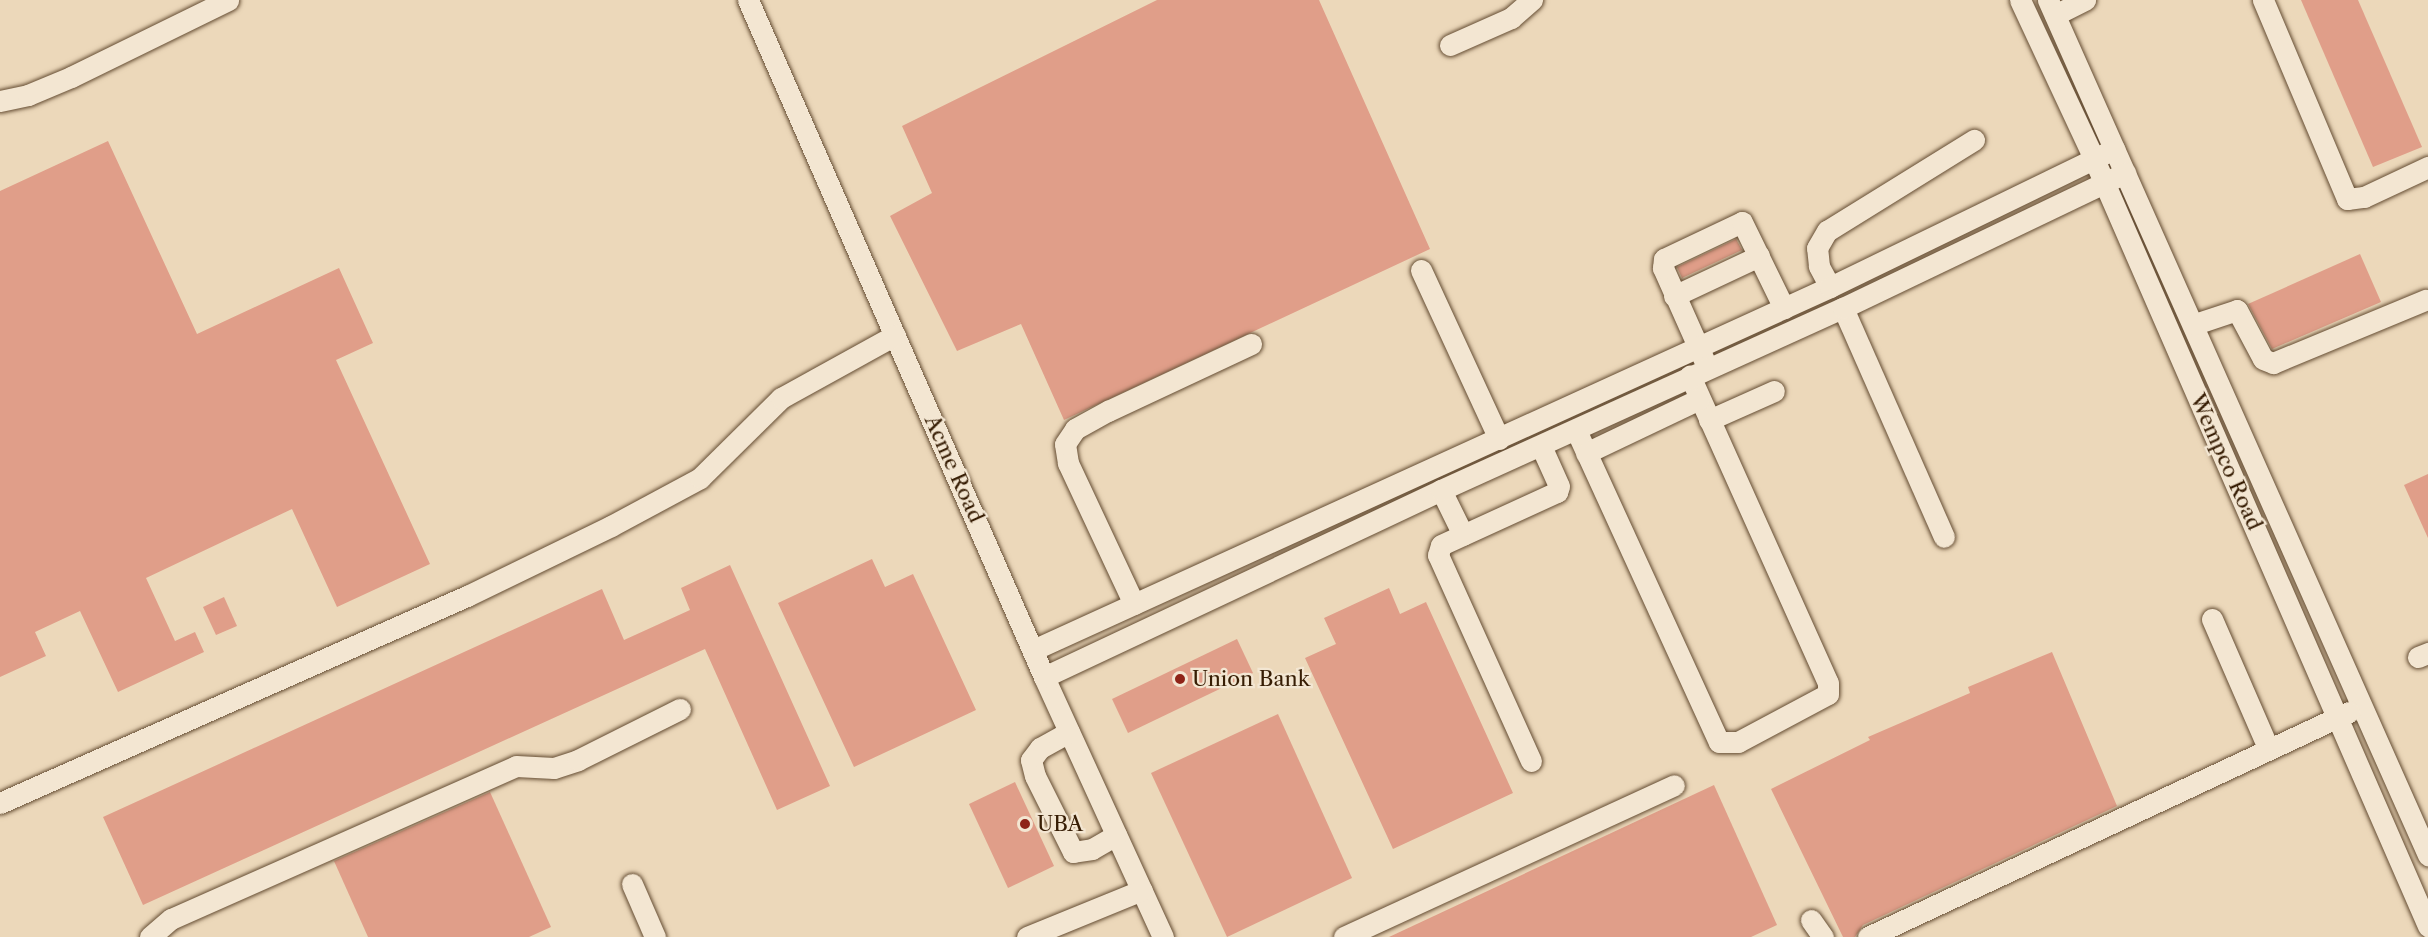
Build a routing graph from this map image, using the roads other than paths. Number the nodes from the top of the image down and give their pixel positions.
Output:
1 (228, 0) edge
2 (748, 0) edge
3 (1532, 0) edge
4 (2020, 0) edge
5 (2085, 0) edge
6 (2263, 0) edge
7 (2051, 7) edge
8 (1450, 45) dead end
9 (0, 101) edge
10 (1974, 140) dead end
11 (2114, 149) junction
12 (2094, 159) junction
13 (2428, 167) edge
14 (2125, 173) junction
15 (2104, 183) junction
16 (1759, 256) junction
17 (1421, 270) dead end
18 (1830, 287) junction
19 (1674, 296) junction
20 (2425, 300) dead end
21 (1784, 308) junction
22 (1843, 308) junction
23 (2195, 324) junction
24 (896, 335) junction
25 (1251, 344) dead end
26 (1698, 348) junction
27 (1699, 372) junction
28 (1774, 391) dead end
29 (1700, 399) junction
30 (1708, 420) junction
31 (1576, 430) junction
32 (1499, 439) junction
33 (1541, 446) junction
34 (1587, 453) junction
35 (1441, 490) junction
36 (1463, 535) junction
37 (1944, 537) dead end
38 (1248, 552) junction
39 (1260, 575) junction
40 (1134, 604) junction
41 (2212, 619) dead end
42 (1033, 651) junction
43 (1044, 677) junction
44 (2360, 707) junction
45 (680, 709) dead end
46 (2337, 717) junction
47 (1069, 732) junction
48 (2268, 748) junction
49 (1531, 761) dead end
50 (1674, 785) dead end
51 (0, 803) edge
52 (1116, 835) junction
53 (2428, 855) edge
54 (632, 884) dead end
55 (1142, 890) junction
56 (2428, 926) edge
57 (150, 937) edge
58 (656, 937) edge
59 (1027, 937) edge
60 (1163, 937) edge
61 (1344, 937) edge
62 (1868, 937) edge

1 - 9 street
2 - 24 street, Acme Road
3 - 8 street
4 - 12 street, Wempco Road
5 - 7 street
6 - 13 street
7 - 11 street, Wempco Road
10 - 18 street
11 - 12 street
11 - 14 street, Wempco Road
12 - 15 street, Wempco Road
12 - 18 street
14 - 15 street
14 - 23 street, Wempco Road
15 - 22 street
15 - 46 street, Wempco Road
16 - 19 street
16 - 19 street
16 - 21 street
17 - 32 street
18 - 21 street
19 - 26 street
20 - 23 street
21 - 26 street
22 - 27 street
22 - 37 street
23 - 44 street, Wempco Road
24 - 42 street, Acme Road
24 - 51 street
25 - 40 street
26 - 27 street
26 - 32 street
27 - 29 street
27 - 31 street
28 - 30 street
29 - 30 street
29 - 34 street
30 - 34 street
31 - 33 street
31 - 34 street
32 - 38 street
33 - 35 street
33 - 36 street
35 - 36 street
35 - 39 street
36 - 49 street
38 - 39 street
38 - 40 street
39 - 43 street
40 - 42 street
41 - 48 street
42 - 43 street, Acme Road
43 - 47 street, Acme Road
44 - 46 street
44 - 53 street, Wempco Road
45 - 57 street
46 - 48 street
46 - 56 street, Wempco Road
47 - 52 street, Acme Road
47 - 52 street
48 - 62 street
50 - 61 street
52 - 55 street, Acme Road
54 - 58 street
55 - 59 street
55 - 60 street, Acme Road

